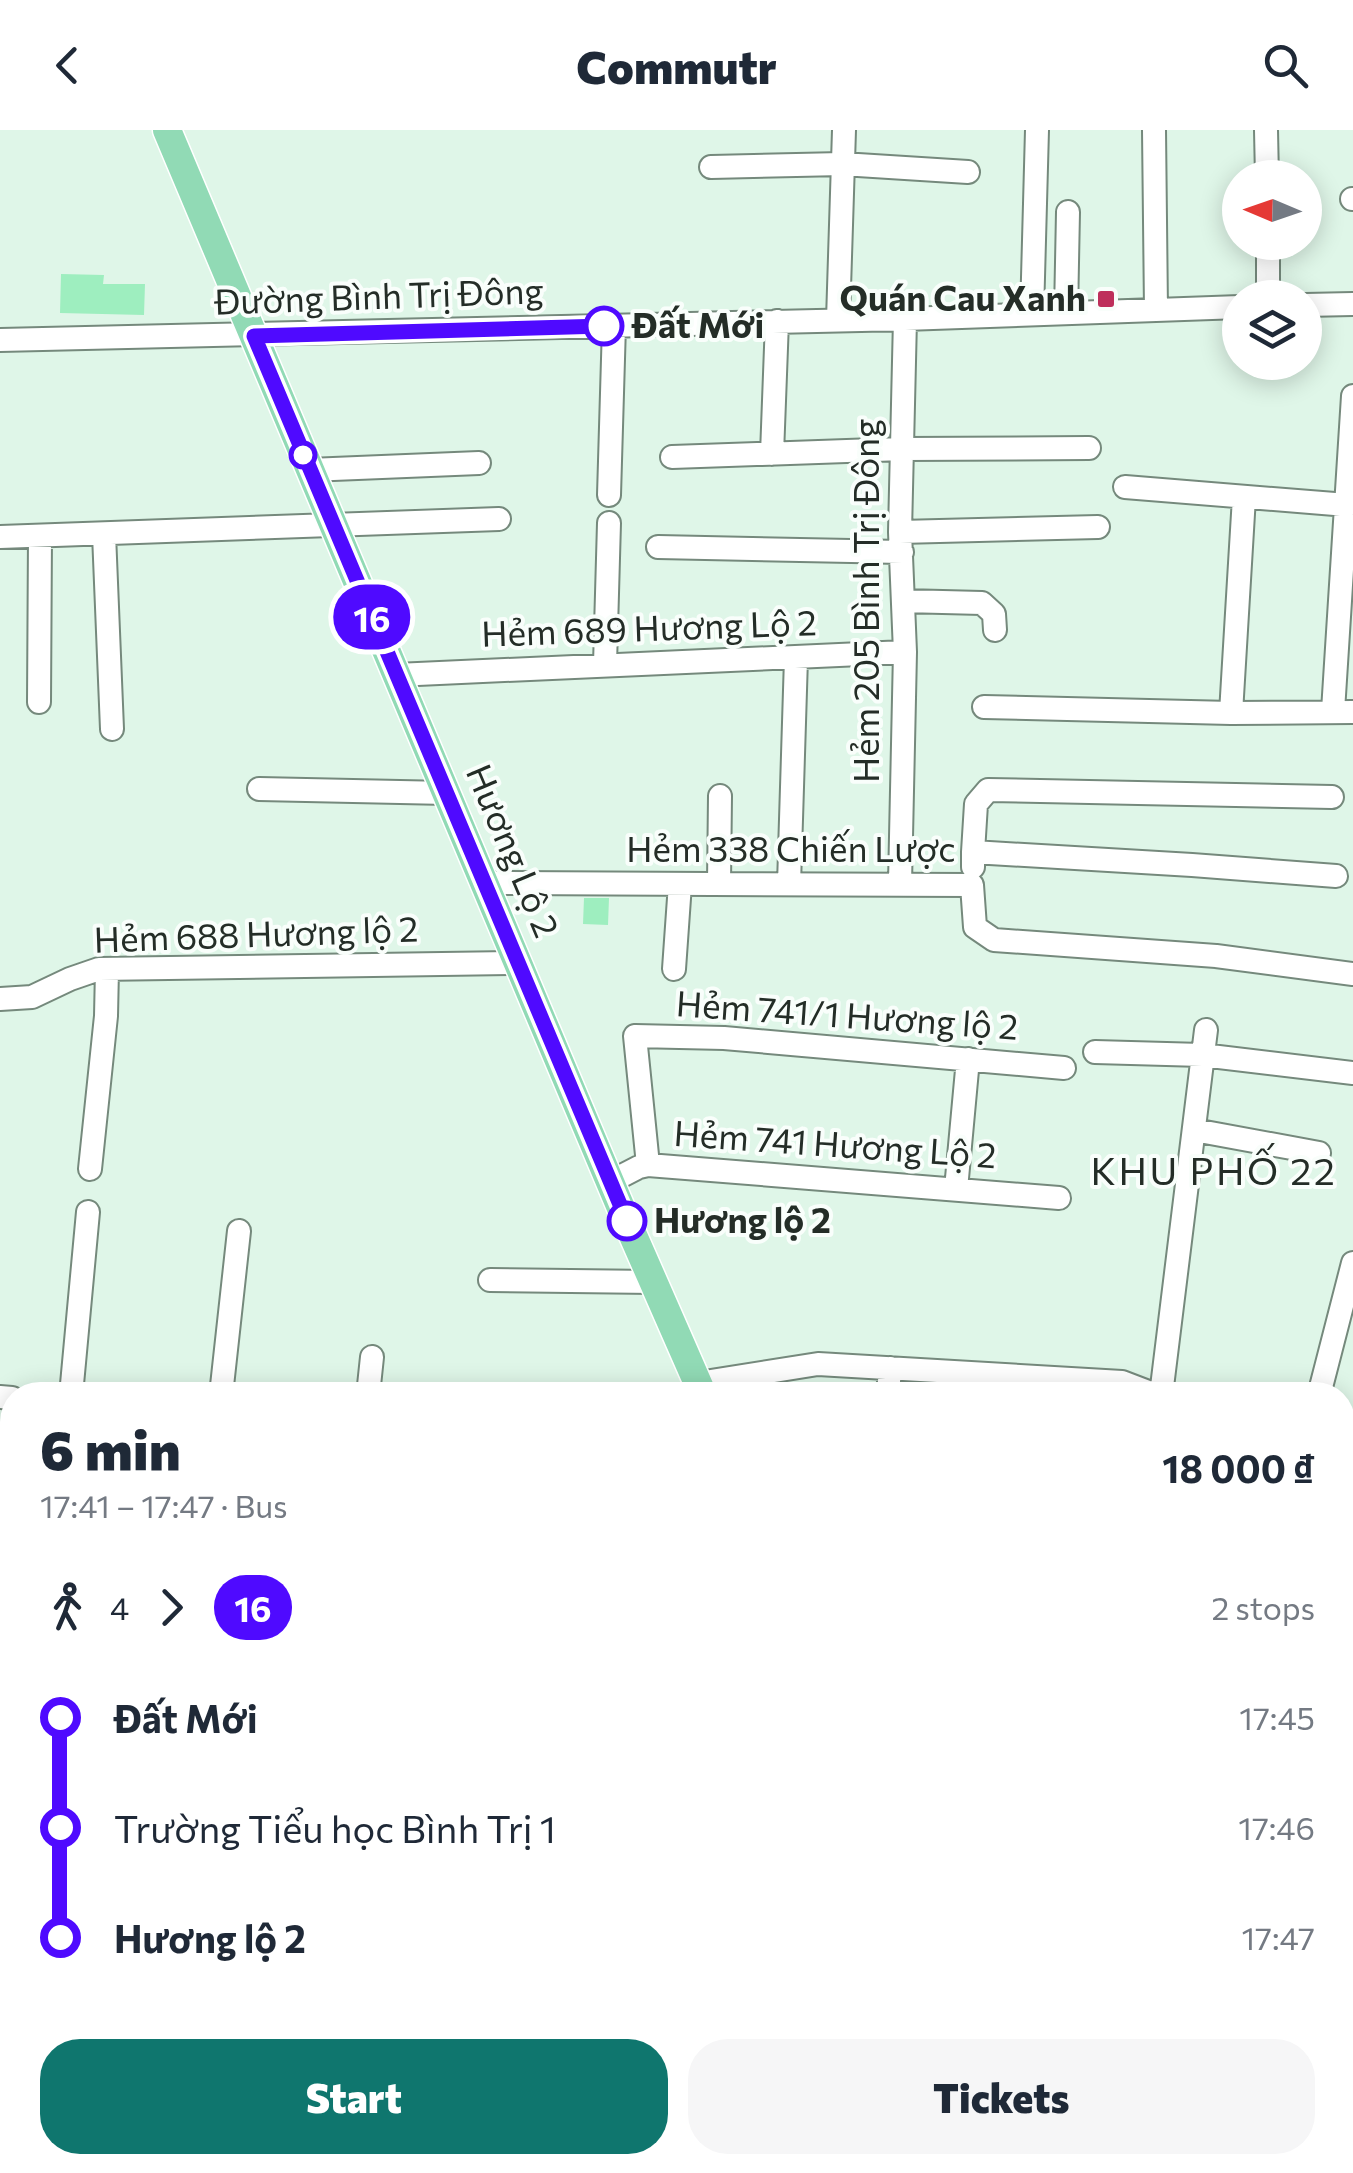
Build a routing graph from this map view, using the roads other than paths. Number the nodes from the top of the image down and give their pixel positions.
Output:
1 (167, 130) edge
2 (844, 130) edge
3 (1037, 130) edge
4 (1154, 130) edge
5 (1266, 130) edge
6 (1267, 160) edge
7 (842, 164) junction
8 (711, 167) dead end
9 (968, 172) dead end
10 (1068, 212) dead end
11 (1353, 304) edge
12 (1322, 305) edge
13 (1222, 308) edge
14 (1156, 310) junction
15 (1066, 313) junction
16 (1032, 314) junction
17 (905, 319) junction
18 (838, 320) junction
19 (777, 321) junction
20 (614, 325) junction
21 (254, 336) junction
22 (0, 340) edge
23 (1353, 396) edge
24 (1352, 440) edge
25 (1088, 448) dead end
26 (903, 449) junction
27 (772, 454) junction
28 (672, 457) dead end
29 (479, 463) dead end
30 (309, 470) junction
31 (1126, 486) dead end
32 (609, 495) dead end
33 (1244, 496) junction
34 (1347, 505) junction
35 (499, 519) dead end
36 (608, 524) dead end
37 (332, 526) junction
38 (1098, 527) dead end
39 (104, 534) junction
40 (40, 536) junction
41 (0, 537) edge
42 (901, 542) junction
43 (658, 547) dead end
44 (1348, 564) edge
45 (903, 601) junction
46 (995, 630) dead end
47 (904, 652) junction
48 (796, 658) junction
49 (605, 664) junction
50 (396, 675) junction
51 (38, 702) dead end
52 (984, 707) dead end
53 (1343, 712) edge
54 (1230, 713) junction
55 (112, 730) dead end
56 (259, 789) dead end
57 (446, 793) junction
58 (720, 796) dead end
59 (1332, 797) dead end
60 (973, 852) junction
61 (1336, 876) dead end
62 (485, 883) junction
63 (680, 884) junction
64 (719, 884) junction
65 (789, 884) junction
66 (900, 884) junction
67 (972, 885) junction
68 (518, 963) junction
69 (107, 969) junction
70 (674, 969) dead end
71 (1353, 974) edge
72 (0, 999) edge
73 (1206, 1030) dead end
74 (1094, 1052) dead end
75 (1202, 1055) junction
76 (968, 1060) junction
77 (1064, 1068) dead end
78 (1353, 1073) edge
79 (1194, 1130) junction
80 (1320, 1154) dead end
81 (648, 1165) junction
82 (90, 1169) dead end
83 (610, 1182) junction
84 (956, 1189) junction
85 (1059, 1198) dead end
86 (88, 1212) dead end
87 (239, 1231) dead end
88 (1353, 1263) edge
89 (490, 1280) dead end
90 (654, 1282) junction
91 (372, 1357) dead end
92 (890, 1368) junction
93 (72, 1382) edge
94 (223, 1382) edge
95 (369, 1382) edge
96 (697, 1382) edge
97 (733, 1382) edge
98 (889, 1382) edge
99 (974, 1382) edge
100 (1161, 1382) edge
101 (1322, 1382) edge

1 - 21 main road
2 - 7 street
3 - 16 street
4 - 14 street
5 - 6 street
7 - 8 street
7 - 9 street
7 - 18 street
10 - 15 street
11 - 12 street
13 - 14 street, Đường Bình Trị Đông
14 - 15 street, Đường Bình Trị Đông
15 - 16 street, Đường Bình Trị Đông
16 - 17 street, Đường Bình Trị Đông
17 - 18 street, Đường Bình Trị Đông
17 - 26 street, Hẻm 205 Bình Trị Đông
18 - 19 street, Đường Bình Trị Đông
19 - 20 street, Đường Bình Trị Đông
19 - 27 street
20 - 21 street, Đường Bình Trị Đông
20 - 32 street
21 - 22 street, Đường Bình Trị Đông
21 - 30 main road, Hương Lộ 2
23 - 24 street
24 - 34 street
25 - 26 street
26 - 27 street
26 - 42 street, Hẻm 205 Bình Trị Đông
27 - 28 street
29 - 30 street
30 - 37 main road, Hương Lộ 2
31 - 33 street
33 - 34 street
33 - 54 street
34 - 44 street
35 - 37 street
36 - 49 street
37 - 39 street
37 - 50 main road, Hương Lộ 2
38 - 42 street
39 - 40 street
39 - 55 street
40 - 41 street
40 - 51 street
42 - 43 street
42 - 45 street, Hẻm 205 Bình Trị Đông
44 - 53 street
45 - 46 street
45 - 47 street, Hẻm 205 Bình Trị Đông
47 - 48 street, Hẻm 689 Hương Lộ 2
47 - 66 street, Hẻm 205 Bình Trị Đông
48 - 49 street, Hẻm 689 Hương Lộ 2
48 - 65 street
49 - 50 street, Hẻm 689 Hương Lộ 2
50 - 57 main road, Hương Lộ 2
52 - 54 street
53 - 54 street
56 - 57 street
57 - 62 main road, Hương Lộ 2
58 - 64 street
59 - 60 street
60 - 61 street
60 - 67 street
62 - 63 street, Hẻm 338 Chiến Lược
62 - 68 main road, Hương Lộ 2
63 - 64 street, Hẻm 338 Chiến Lược
63 - 70 street
64 - 65 street, Hẻm 338 Chiến Lược
65 - 66 street, Hẻm 338 Chiến Lược
66 - 67 street, Hẻm 338 Chiến Lược
67 - 71 street, Hẻm 338 Chiến Lược
68 - 69 street, Hẻm 688 Hương lộ 2
68 - 83 main road, Hương Lộ 2
69 - 72 street, Hẻm 688 Hương lộ 2
69 - 82 street
73 - 75 street
74 - 75 street
75 - 78 street
75 - 79 street
76 - 77 street, Hẻm 741/1 Hương lộ 2
76 - 81 street, Hẻm 741/1 Hương lộ 2
76 - 84 street
79 - 80 street
79 - 100 street
81 - 83 street, Hẻm 741 Hương Lộ 2
81 - 84 street, Hẻm 741 Hương Lộ 2
83 - 90 main road, Hương Lộ 2
84 - 85 street, Hẻm 741 Hương Lộ 2
86 - 93 street
87 - 94 street
88 - 101 street
89 - 90 street
90 - 96 main road, Hương Lộ 2
91 - 95 street
92 - 97 street
92 - 98 street
92 - 99 street

